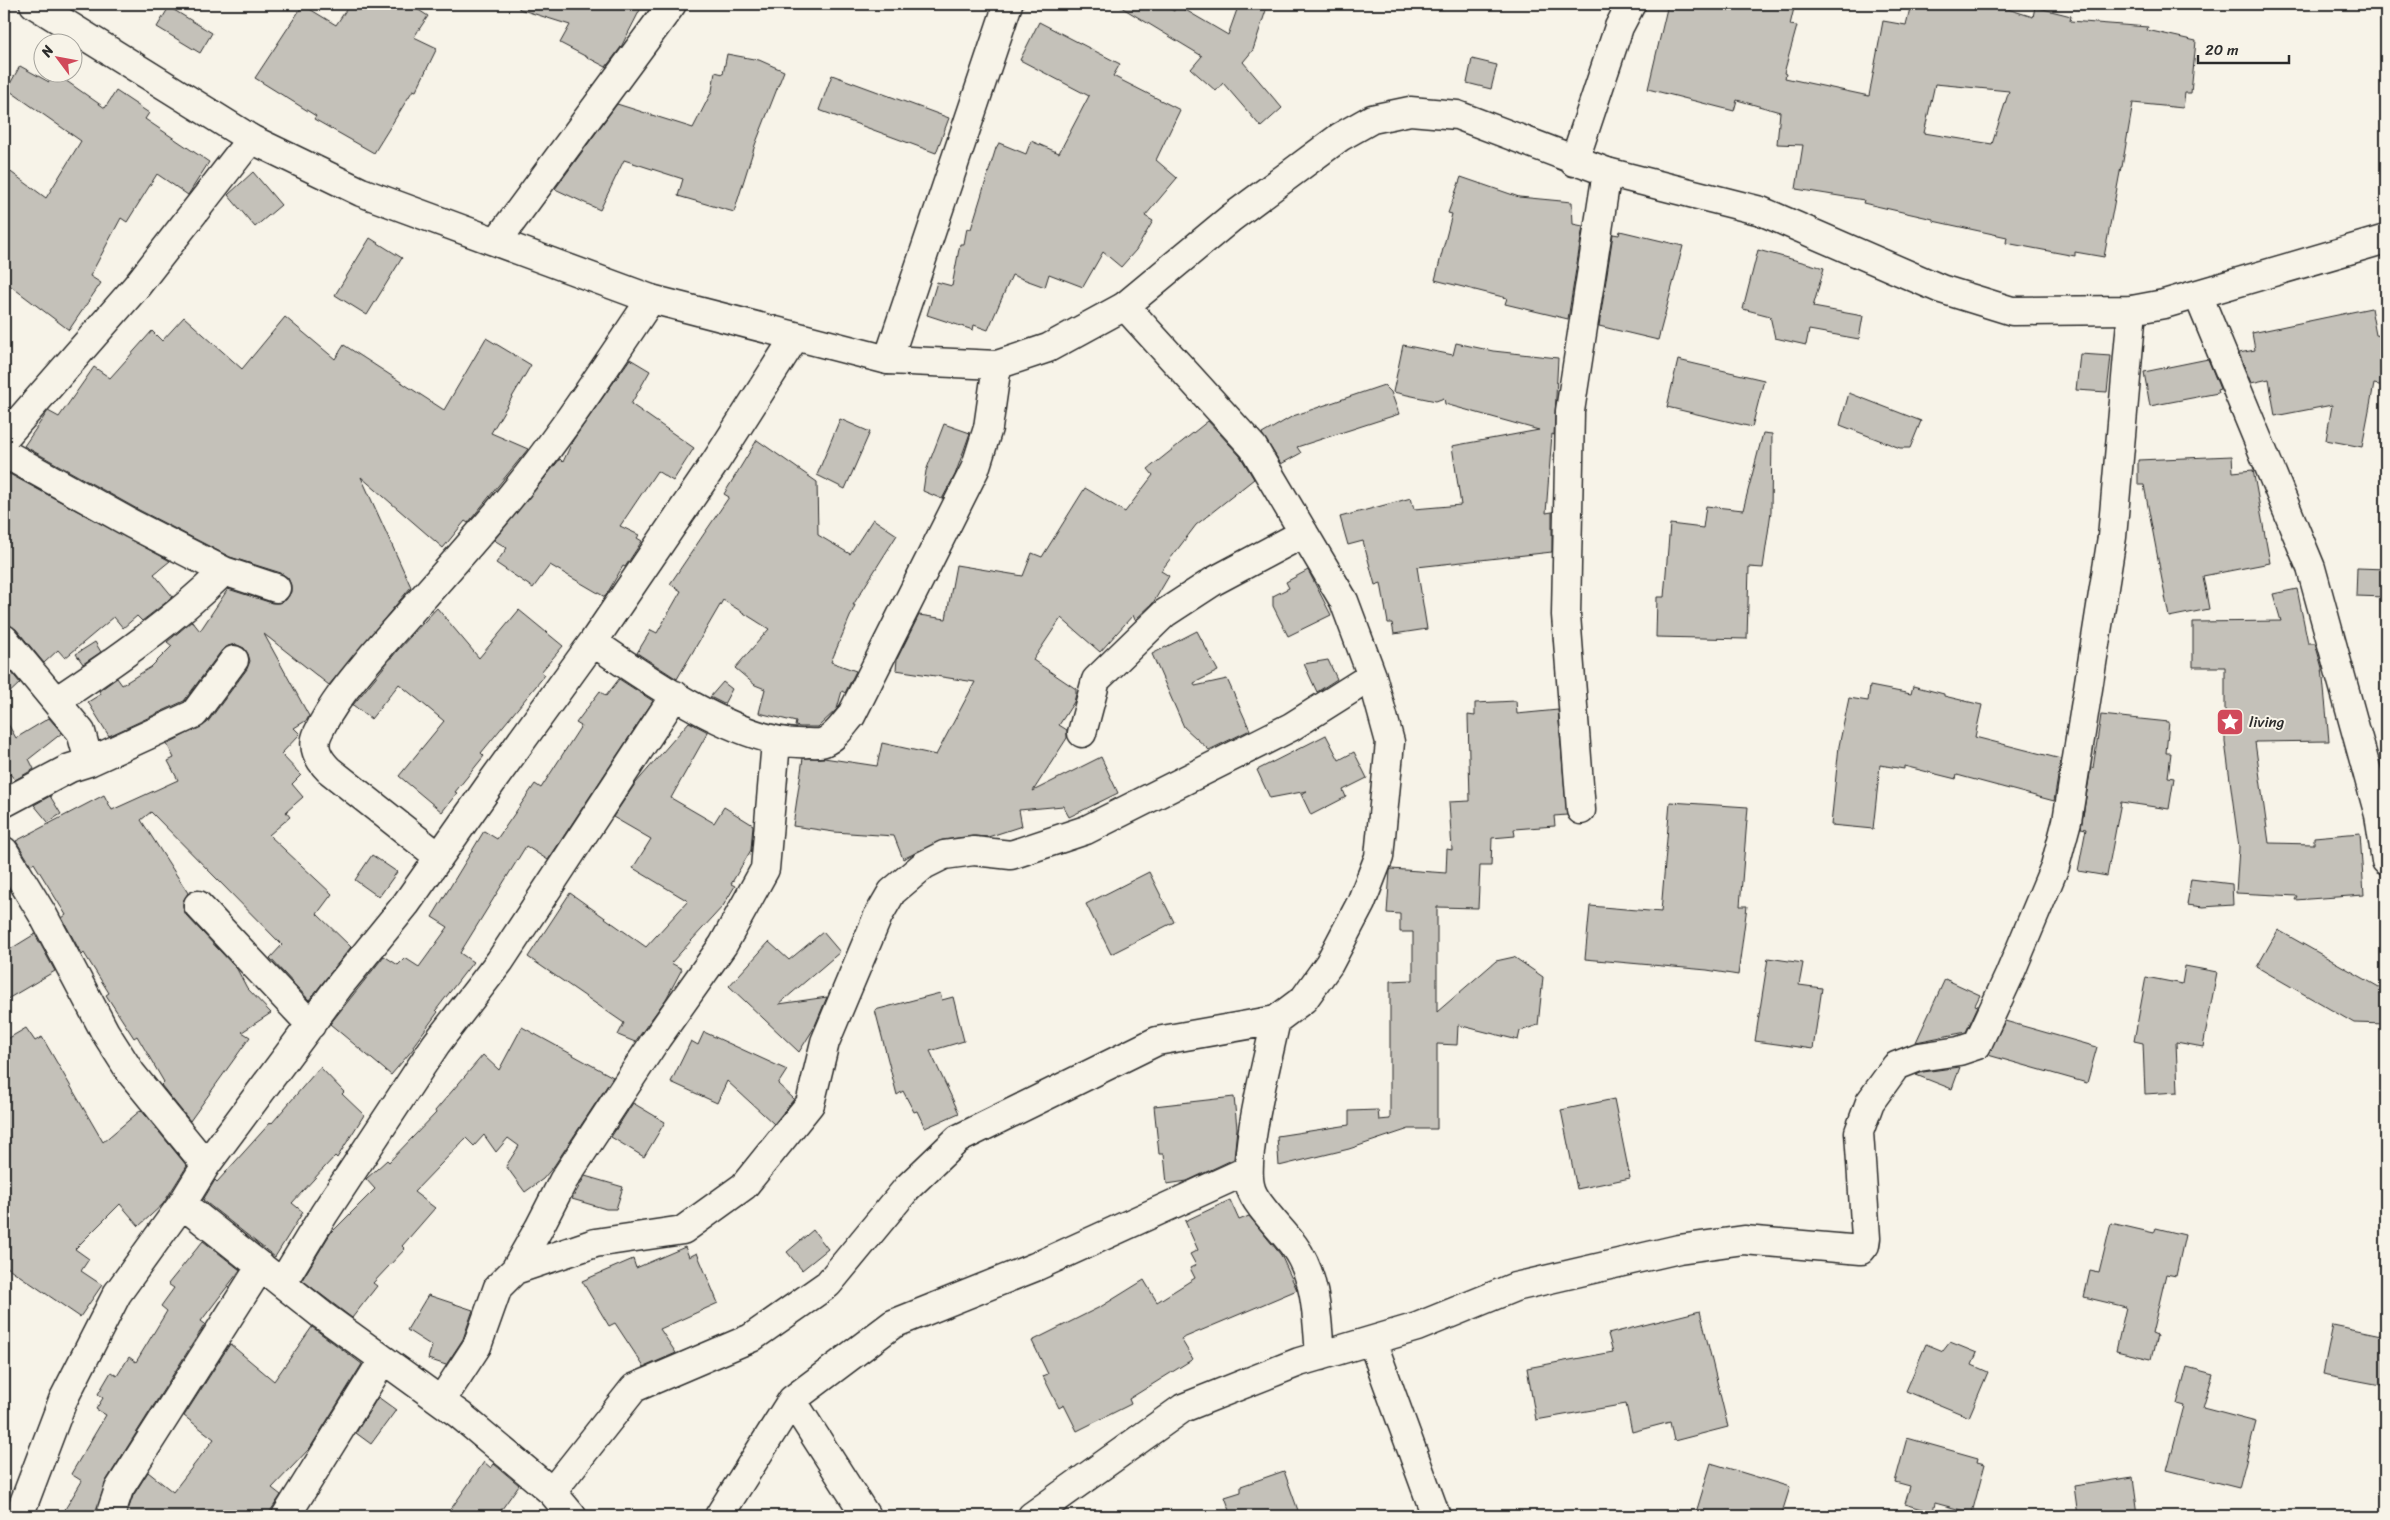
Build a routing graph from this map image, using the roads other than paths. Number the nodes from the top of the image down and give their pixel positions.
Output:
1 (34, 4) edge
2 (672, 4) edge
3 (1008, 4) edge
4 (1631, 4) edge
5 (251, 139) junction
6 (1574, 162) junction
7 (1607, 172) junction
8 (2386, 239) edge
9 (497, 241) junction
10 (2198, 295) junction
11 (651, 299) junction
12 (1125, 306) junction
13 (2132, 310) junction
14 (795, 336) junction
15 (888, 360) junction
16 (997, 365) junction
17 (4, 438) edge
18 (4, 453) edge
19 (1304, 533) junction
20 (224, 570) junction
21 (276, 588) dead end
22 (4, 639) edge
23 (593, 642) junction
24 (234, 660) dead end
25 (1372, 676) junction
26 (675, 695) junction
27 (56, 701) junction
28 (1082, 734) dead end
29 (776, 742) junction
30 (90, 762) junction
31 (4, 803) edge
32 (1581, 810) dead end
33 (4, 851) edge
34 (439, 857) junction
35 (2386, 861) edge
36 (198, 905) dead end
37 (1276, 1020) junction
38 (311, 1025) junction
39 (206, 1164) junction
40 (1248, 1170) junction
41 (182, 1204) junction
42 (261, 1266) junction
43 (515, 1270) junction
44 (282, 1283) junction
45 (1372, 1341) junction
46 (1320, 1356) junction
47 (383, 1360) junction
48 (792, 1400) junction
49 (441, 1401) junction
50 (552, 1492) junction
51 (19, 1516) edge
52 (110, 1516) edge
53 (286, 1516) edge
54 (572, 1516) edge
55 (719, 1516) edge
56 (866, 1516) edge
57 (1032, 1516) edge
58 (1436, 1516) edge

1 - 5 street
2 - 9 street
3 - 15 street
4 - 6 street
5 - 9 street
5 - 17 street
6 - 7 street
6 - 12 street
7 - 13 street
7 - 32 street
8 - 10 street
9 - 11 street
10 - 13 street
10 - 35 street
11 - 14 street
11 - 34 street
12 - 16 street
12 - 19 street
13 - 45 street
14 - 15 street
14 - 23 street
15 - 16 street
16 - 29 street
18 - 20 street
19 - 25 street
19 - 28 street
20 - 21 street
20 - 27 street
22 - 27 street
23 - 26 street
23 - 34 street
24 - 30 street
25 - 37 street
25 - 43 street
26 - 29 street
26 - 44 street
27 - 30 street
29 - 43 street
30 - 31 street
33 - 39 street
34 - 38 street
36 - 38 street
37 - 40 street
37 - 50 street
38 - 39 street
39 - 41 street
40 - 46 street
40 - 48 street
41 - 42 street
41 - 51 street
42 - 44 street
42 - 52 street
43 - 49 street
44 - 47 street
45 - 46 street
45 - 58 street
46 - 57 street
47 - 49 street
47 - 53 street
48 - 55 street
48 - 56 street
49 - 50 street
50 - 54 street

